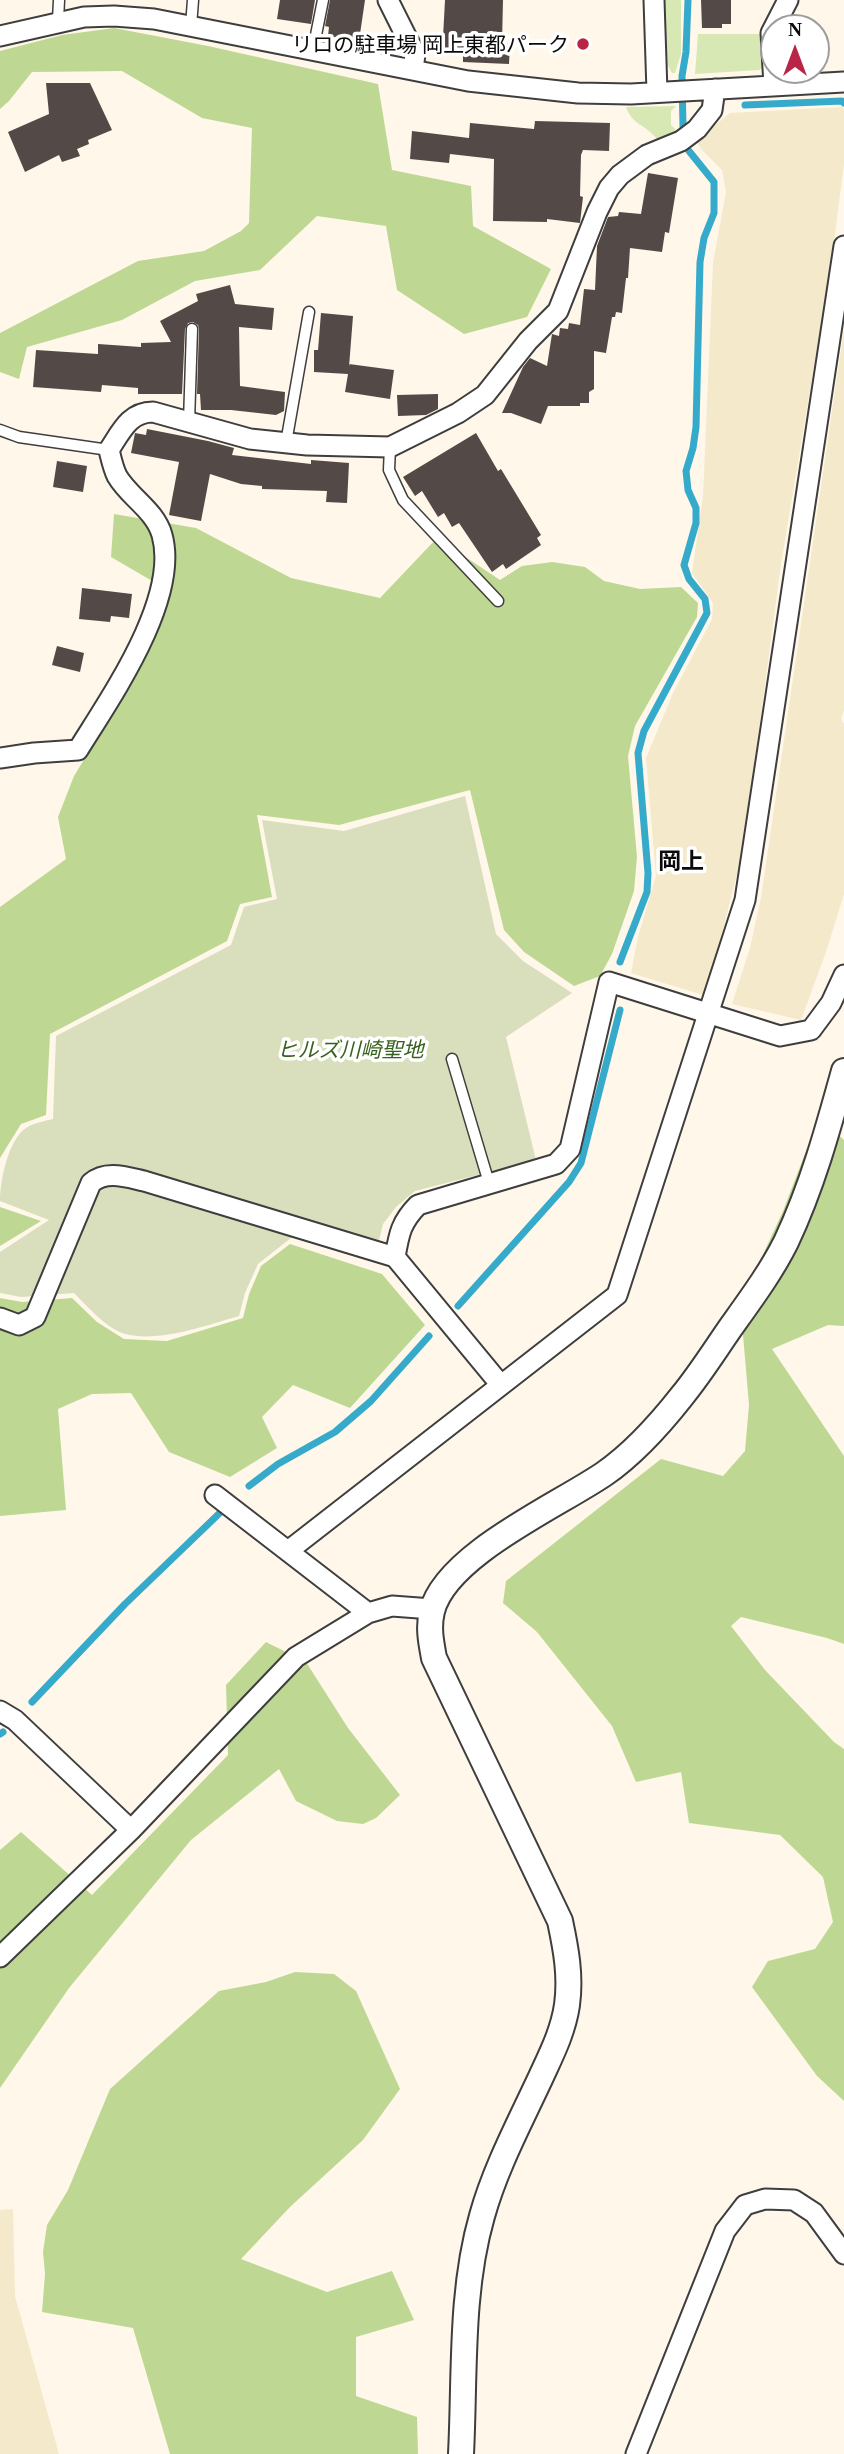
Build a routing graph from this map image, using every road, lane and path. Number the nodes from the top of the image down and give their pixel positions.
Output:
1 (59, 0) edge
2 (193, 0) edge
3 (323, 0) edge
4 (388, 0) edge
5 (654, 0) edge
6 (788, 0) edge
7 (58, 21) junction
8 (191, 26) junction
9 (0, 36) edge
10 (313, 50) junction
11 (413, 70) junction
12 (844, 82) edge
13 (774, 86) junction
14 (715, 89) junction
15 (665, 92) junction
16 (844, 246) edge
17 (309, 312) dead end
18 (192, 329) dead end
19 (189, 422) junction
20 (0, 430) edge
21 (286, 443) junction
22 (390, 447) junction
23 (109, 450) junction
24 (498, 601) dead end
25 (0, 758) edge
26 (844, 975) edge
27 (709, 1012) junction
28 (452, 1059) dead end
29 (844, 1071) edge
30 (489, 1183) junction
31 (395, 1257) junction
32 (0, 1318) edge
33 (500, 1384) junction
34 (215, 1495) dead end
35 (288, 1551) junction
36 (432, 1609) junction
37 (368, 1613) junction
38 (0, 1711) edge
39 (131, 1830) junction
40 (0, 1957) edge
41 (844, 2254) edge
42 (461, 2454) edge
43 (636, 2454) edge

1 - 7 lane
2 - 8 lane
3 - 10 lane
4 - 11 street
5 - 15 street
6 - 13 street
7 - 8 street
7 - 9 street
8 - 10 street
10 - 11 street
11 - 15 street
12 - 13 street
13 - 14 street
14 - 15 street
14 - 22 street
16 - 27 street
17 - 21 lane
18 - 19 lane
19 - 21 street
19 - 23 street
20 - 23 lane
21 - 22 street
22 - 24 lane
23 - 25 street
26 - 27 street
27 - 30 street
27 - 33 street
28 - 30 lane
29 - 36 street
30 - 31 street
31 - 32 street
31 - 33 street
33 - 35 street
34 - 35 street
35 - 37 street
36 - 37 street
36 - 42 street
37 - 39 street
38 - 39 street
39 - 40 street
41 - 43 street

